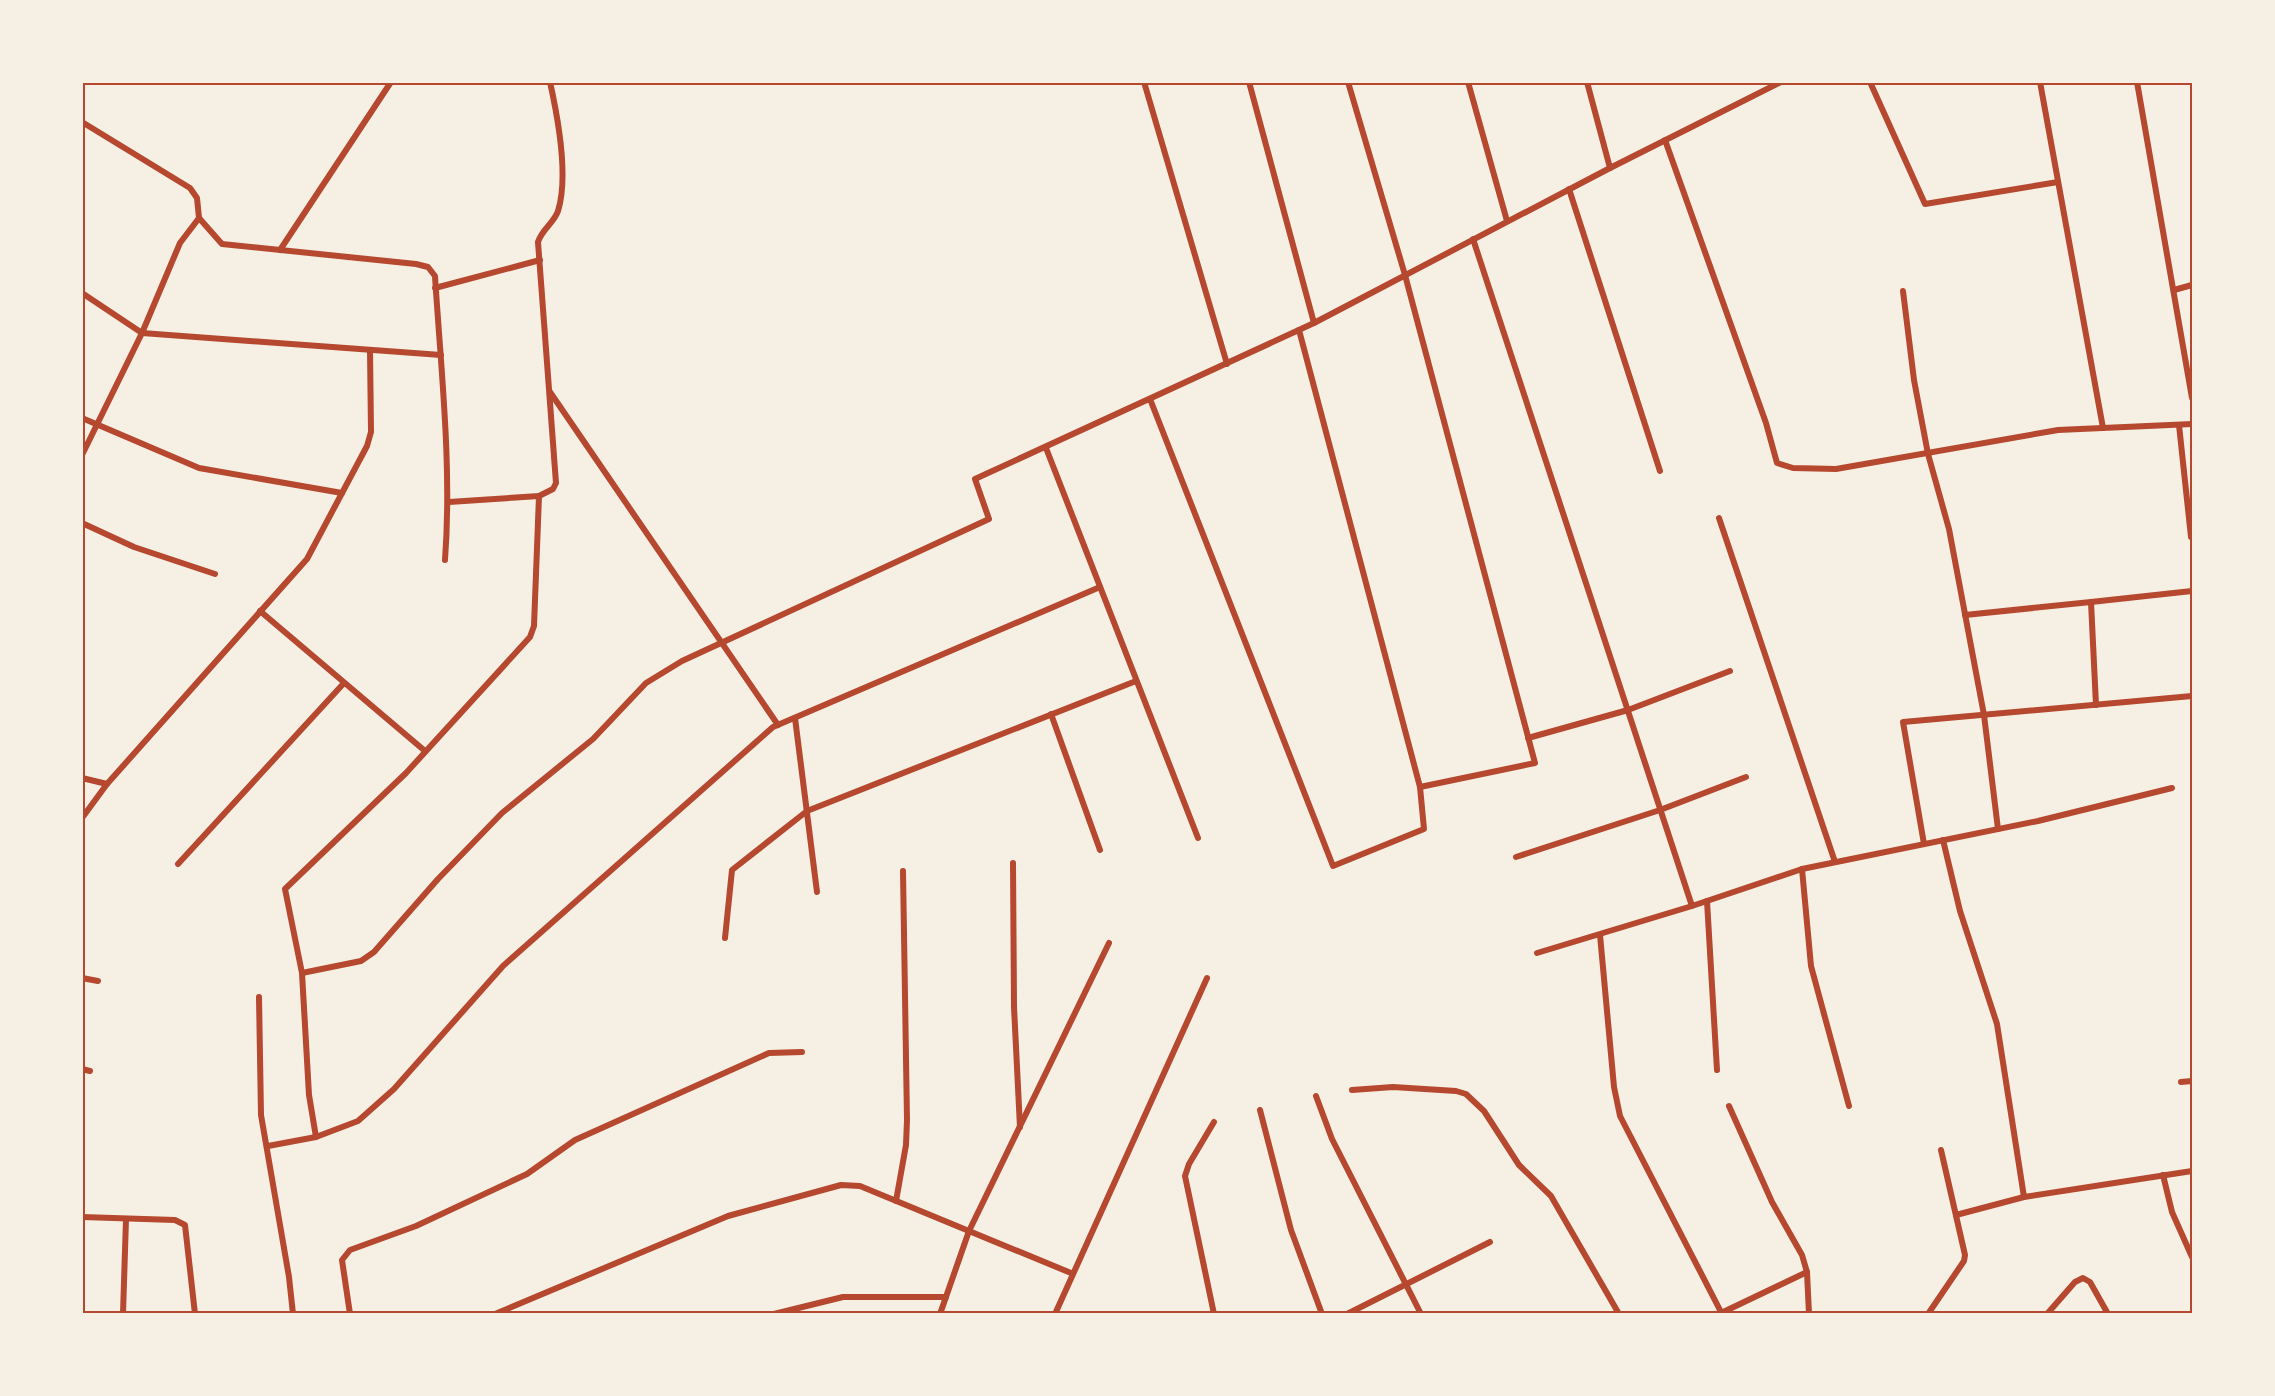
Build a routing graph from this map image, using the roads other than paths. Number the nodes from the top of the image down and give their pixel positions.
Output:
1 (391, 82) edge
2 (550, 82) edge
3 (1144, 82) edge
4 (1249, 82) edge
5 (1348, 82) edge
6 (1468, 82) edge
7 (1587, 82) edge
8 (1781, 82) edge
9 (1870, 82) edge
10 (2040, 82) edge
11 (2136, 82) edge
12 (82, 122) edge
13 (1665, 140) junction
14 (1610, 168) junction
15 (2058, 182) junction
16 (1569, 189) junction
17 (199, 218) junction
18 (1507, 221) junction
19 (1473, 239) junction
20 (280, 250) junction
21 (540, 260) junction
22 (1405, 275) junction
23 (2193, 285) edge
24 (435, 288) junction
25 (2174, 290) junction
26 (1903, 291) dead end
27 (82, 293) edge
28 (1314, 323) junction
29 (1299, 330) junction
30 (142, 333) junction
31 (370, 350) junction
32 (441, 355) junction
33 (1227, 364) junction
34 (550, 392) junction
35 (2193, 398) edge
36 (1150, 399) junction
37 (82, 418) edge
38 (96, 424) junction
39 (2193, 424) edge
40 (2179, 425) junction
41 (2103, 428) junction
42 (1046, 448) junction
43 (1928, 454) junction
44 (82, 455) edge
45 (1660, 471) dead end
46 (342, 494) junction
47 (539, 496) junction
48 (449, 502) junction
49 (1719, 518) dead end
50 (82, 523) edge
51 (2191, 537) dead end
52 (445, 560) dead end
53 (215, 574) dead end
54 (1100, 587) junction
55 (2193, 591) edge
56 (2091, 602) junction
57 (260, 611) junction
58 (1965, 615) junction
59 (724, 644) junction
60 (1730, 671) dead end
61 (1136, 681) junction
62 (345, 683) junction
63 (2193, 696) edge
64 (2096, 705) junction
65 (1628, 710) junction
66 (1051, 714) junction
67 (1983, 715) junction
68 (795, 718) junction
69 (778, 725) junction
70 (1528, 738) junction
71 (425, 751) junction
72 (1746, 777) dead end
73 (82, 778) edge
74 (107, 784) junction
75 (1420, 787) junction
76 (2172, 788) dead end
77 (1660, 810) junction
78 (807, 811) junction
79 (82, 818) edge
80 (1998, 829) junction
81 (1198, 838) dead end
82 (1943, 840) junction
83 (1924, 844) junction
84 (1100, 850) dead end
85 (1516, 857) dead end
86 (1835, 862) junction
87 (1013, 863) dead end
88 (178, 864) dead end
89 (1802, 869) junction
90 (903, 871) dead end
91 (817, 891) dead end
92 (1707, 901) junction
93 (1692, 906) junction
94 (1600, 935) junction
95 (725, 938) dead end
96 (1109, 943) dead end
97 (1537, 953) dead end
98 (302, 973) junction
99 (82, 978) edge
100 (1207, 978) dead end
101 (98, 981) dead end
102 (259, 998) dead end
103 (802, 1052) dead end
104 (82, 1069) edge
105 (1717, 1070) dead end
106 (90, 1071) dead end
107 (2181, 1082) dead end
108 (2193, 1082) edge
109 (1352, 1090) dead end
110 (1316, 1096) dead end
111 (1729, 1106) dead end
112 (1849, 1106) dead end
113 (1260, 1110) dead end
114 (1214, 1122) dead end
115 (1020, 1128) junction
116 (316, 1137) junction
117 (268, 1146) junction
118 (1941, 1150) dead end
119 (2193, 1172) edge
120 (2163, 1175) junction
121 (2024, 1197) junction
122 (896, 1201) junction
123 (1956, 1215) junction
124 (82, 1217) edge
125 (126, 1219) junction
126 (969, 1231) junction
127 (1490, 1242) dead end
128 (2193, 1257) edge
129 (1808, 1272) junction
130 (1071, 1273) junction
131 (1407, 1283) junction
132 (946, 1297) junction
133 (1720, 1313) edge
134 (123, 1314) edge
135 (195, 1314) edge
136 (293, 1314) edge
137 (350, 1314) edge
138 (495, 1314) edge
139 (774, 1314) edge
140 (940, 1314) edge
141 (1055, 1314) edge
142 (1214, 1314) edge
143 (1322, 1314) edge
144 (1347, 1314) edge
145 (1421, 1314) edge
146 (1619, 1314) edge
147 (1809, 1314) edge
148 (1928, 1314) edge
149 (2047, 1314) edge
150 (2108, 1314) edge

1 - 20 street
2 - 21 street
3 - 33 street
4 - 28 street
5 - 22 street
6 - 18 street
7 - 14 street
8 - 13 street
9 - 15 street
10 - 15 street
11 - 25 street
12 - 17 street
13 - 14 street
13 - 43 street
14 - 16 street
15 - 41 street
16 - 18 street
16 - 45 street
17 - 20 street
17 - 30 street
18 - 19 street
19 - 22 street
19 - 65 street
20 - 24 street
21 - 24 street
21 - 34 street
22 - 28 street
22 - 70 street
23 - 25 street
24 - 32 street
25 - 35 street
26 - 43 street
27 - 30 street
28 - 29 street
29 - 33 street
29 - 75 street
30 - 31 street
30 - 38 street
31 - 32 street
31 - 46 street
32 - 48 street
33 - 36 street
34 - 47 street
34 - 59 street
36 - 42 street
36 - 75 street
37 - 38 street
38 - 44 street
38 - 46 street
39 - 40 street
40 - 41 street
40 - 51 street
41 - 43 street
42 - 54 street
42 - 59 street
43 - 58 street
46 - 57 street
47 - 48 street
47 - 71 street
48 - 52 street
49 - 86 street
50 - 53 street
54 - 61 street
54 - 68 street
55 - 56 street
56 - 58 street
56 - 64 street
57 - 62 street
57 - 74 street
58 - 67 street
59 - 69 street
59 - 98 street
60 - 65 street
61 - 66 street
61 - 81 street
62 - 71 street
62 - 88 street
63 - 64 street
64 - 67 street
65 - 70 street
65 - 77 street
66 - 78 street
66 - 84 street
67 - 80 street
67 - 83 street
68 - 69 street
68 - 78 street
69 - 116 street
70 - 75 street
71 - 98 street
72 - 77 street
73 - 74 street
74 - 79 street
76 - 80 street
77 - 85 street
77 - 93 street
78 - 91 street
78 - 95 street
80 - 82 street
82 - 83 street
82 - 121 street
83 - 86 street
86 - 89 street
87 - 115 street
89 - 92 street
89 - 112 street
90 - 122 street
92 - 93 street
92 - 105 street
93 - 94 street
94 - 97 street
94 - 133 street
96 - 115 street
98 - 116 street
99 - 101 street
100 - 130 street
102 - 117 street
103 - 137 street
104 - 106 street
107 - 108 street
109 - 146 street
110 - 131 street
111 - 129 street
113 - 143 street
114 - 142 street
115 - 126 street
116 - 117 street
117 - 136 street
118 - 123 street
119 - 120 street
120 - 121 street
120 - 128 street
121 - 123 street
122 - 126 street
122 - 138 street
123 - 148 street
124 - 125 street
125 - 134 street
125 - 135 street
126 - 130 street
126 - 132 street
127 - 131 street
129 - 133 street
129 - 147 street
130 - 141 street
131 - 144 street
131 - 145 street
132 - 139 street
132 - 140 street
149 - 150 street

